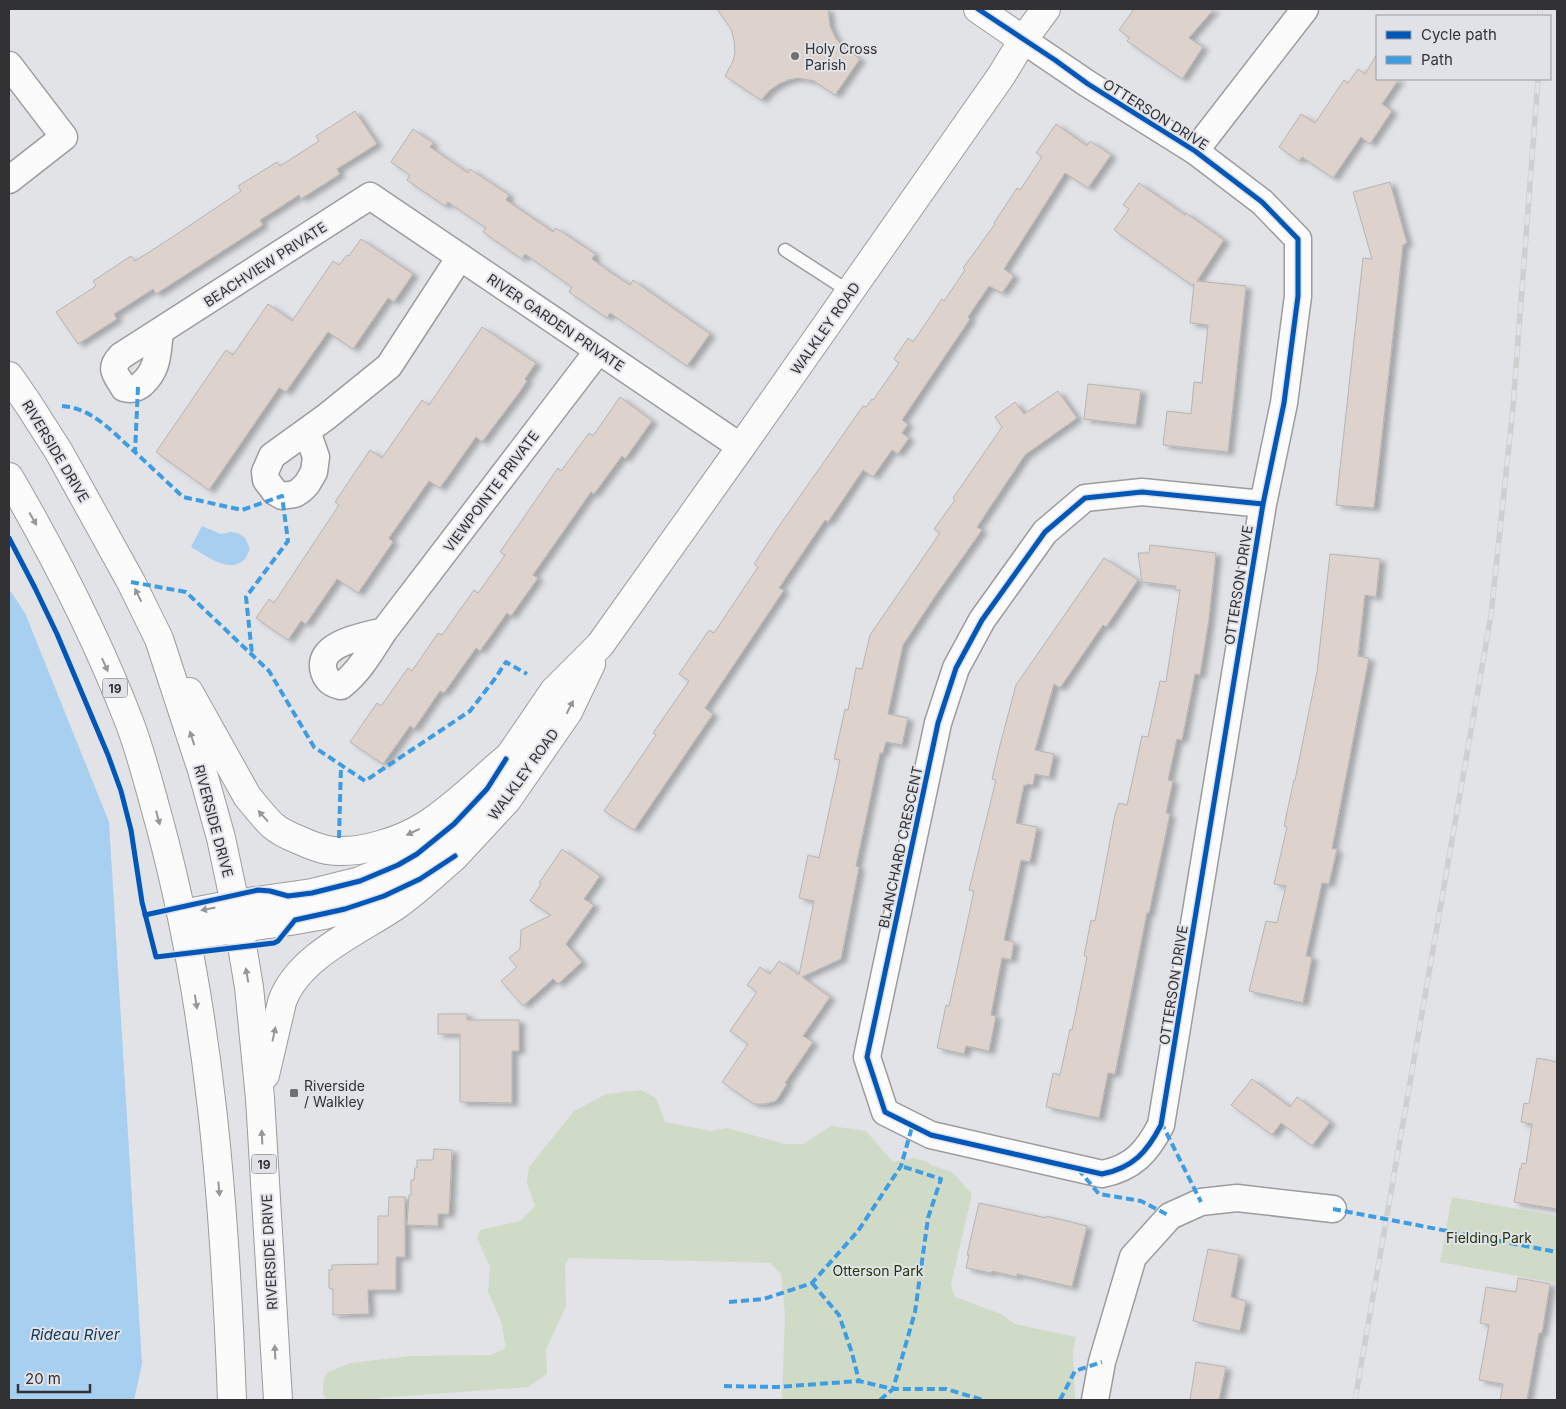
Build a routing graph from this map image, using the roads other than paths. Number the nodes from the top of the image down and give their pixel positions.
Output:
1 (978, 9) edge
2 (1046, 9) edge
3 (1305, 9) edge
4 (1023, 40) junction
5 (9, 65) edge
6 (1195, 151) junction
7 (9, 180) edge
8 (370, 196) joint
9 (785, 250) dead end
10 (460, 257) junction
11 (850, 292) junction
12 (160, 332) dead end
13 (598, 350) junction
14 (9, 376) edge
15 (307, 431) dead end
16 (741, 447) junction
17 (9, 477) edge
18 (1263, 504) junction
19 (384, 631) dead end
20 (159, 639) junction
21 (600, 645) junction
22 (506, 759) junction
23 (455, 856) junction
24 (237, 916) junction
25 (184, 925) junction
26 (260, 1098) junction
27 (1161, 1122) joint
28 (1333, 1209) dead end
29 (232, 1400) edge
30 (278, 1400) edge
31 (1095, 1400) edge

1 - 4 main road
2 - 4 main road, WALKLEY ROAD
3 - 6 street
4 - 6 street, OTTERSON DRIVE
4 - 11 main road, WALKLEY ROAD
5 - 7 street
6 - 18 street, OTTERSON DRIVE
8 - 10 street, RIVER GARDEN PRIVATE
8 - 12 street, BEACHVIEW PRIVATE
9 - 11 lane
10 - 13 street, RIVER GARDEN PRIVATE
10 - 15 street
11 - 16 main road, WALKLEY ROAD
13 - 16 street, RIVER GARDEN PRIVATE
13 - 19 street, VIEWPOINTE PRIVATE
20 -> 14 main road, RIVERSIDE DRIVE / 19
16 - 21 main road, WALKLEY ROAD
17 -> 25 main road, 19
18 - 27 street, OTTERSON DRIVE
18 - 27 street, BLANCHARD CRESCENT
22 -> 20 main road
24 -> 20 main road, RIVERSIDE DRIVE / 19
21 - 22 main road, WALKLEY ROAD
23 -> 21 main road, WALKLEY ROAD
22 - 24 main road, WALKLEY ROAD
23 - 24 main road, WALKLEY ROAD
26 -> 23 main road
24 - 25 main road, WALKLEY ROAD
26 -> 24 main road, RIVERSIDE DRIVE / 19
25 -> 29 main road, 19
30 -> 26 main road, RIVERSIDE DRIVE / 19
28 - 31 street

